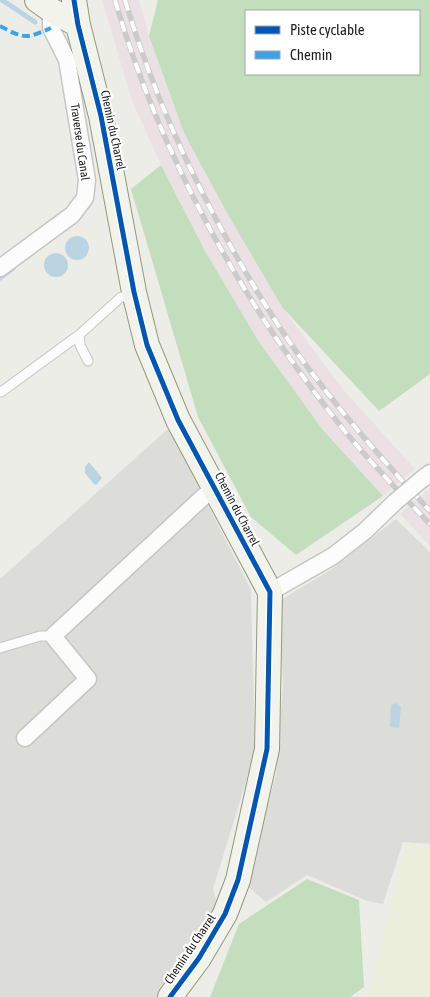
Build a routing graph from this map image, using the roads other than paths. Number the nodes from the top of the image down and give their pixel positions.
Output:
1 (74, 0) edge
2 (44, 5) edge
3 (78, 24) junction
4 (0, 268) edge
5 (134, 292) junction
6 (79, 335) junction
7 (88, 361) dead end
8 (0, 392) edge
9 (426, 476) edge
10 (214, 487) junction
11 (270, 592) junction
12 (53, 636) junction
13 (0, 648) edge
14 (25, 738) dead end
15 (170, 997) edge

1 - 3 street, Chemin du Charrel
2 - 3 street
2 - 4 street, Traverse du Canal
3 - 5 street, Chemin du Charrel
5 - 6 lane
5 - 10 street, Chemin du Charrel
6 - 7 lane
6 - 8 lane
9 - 11 street, bridge
10 - 11 street, Chemin du Charrel
10 - 12 street
11 - 15 street, Chemin du Charrel
12 - 13 lane
12 - 14 street

